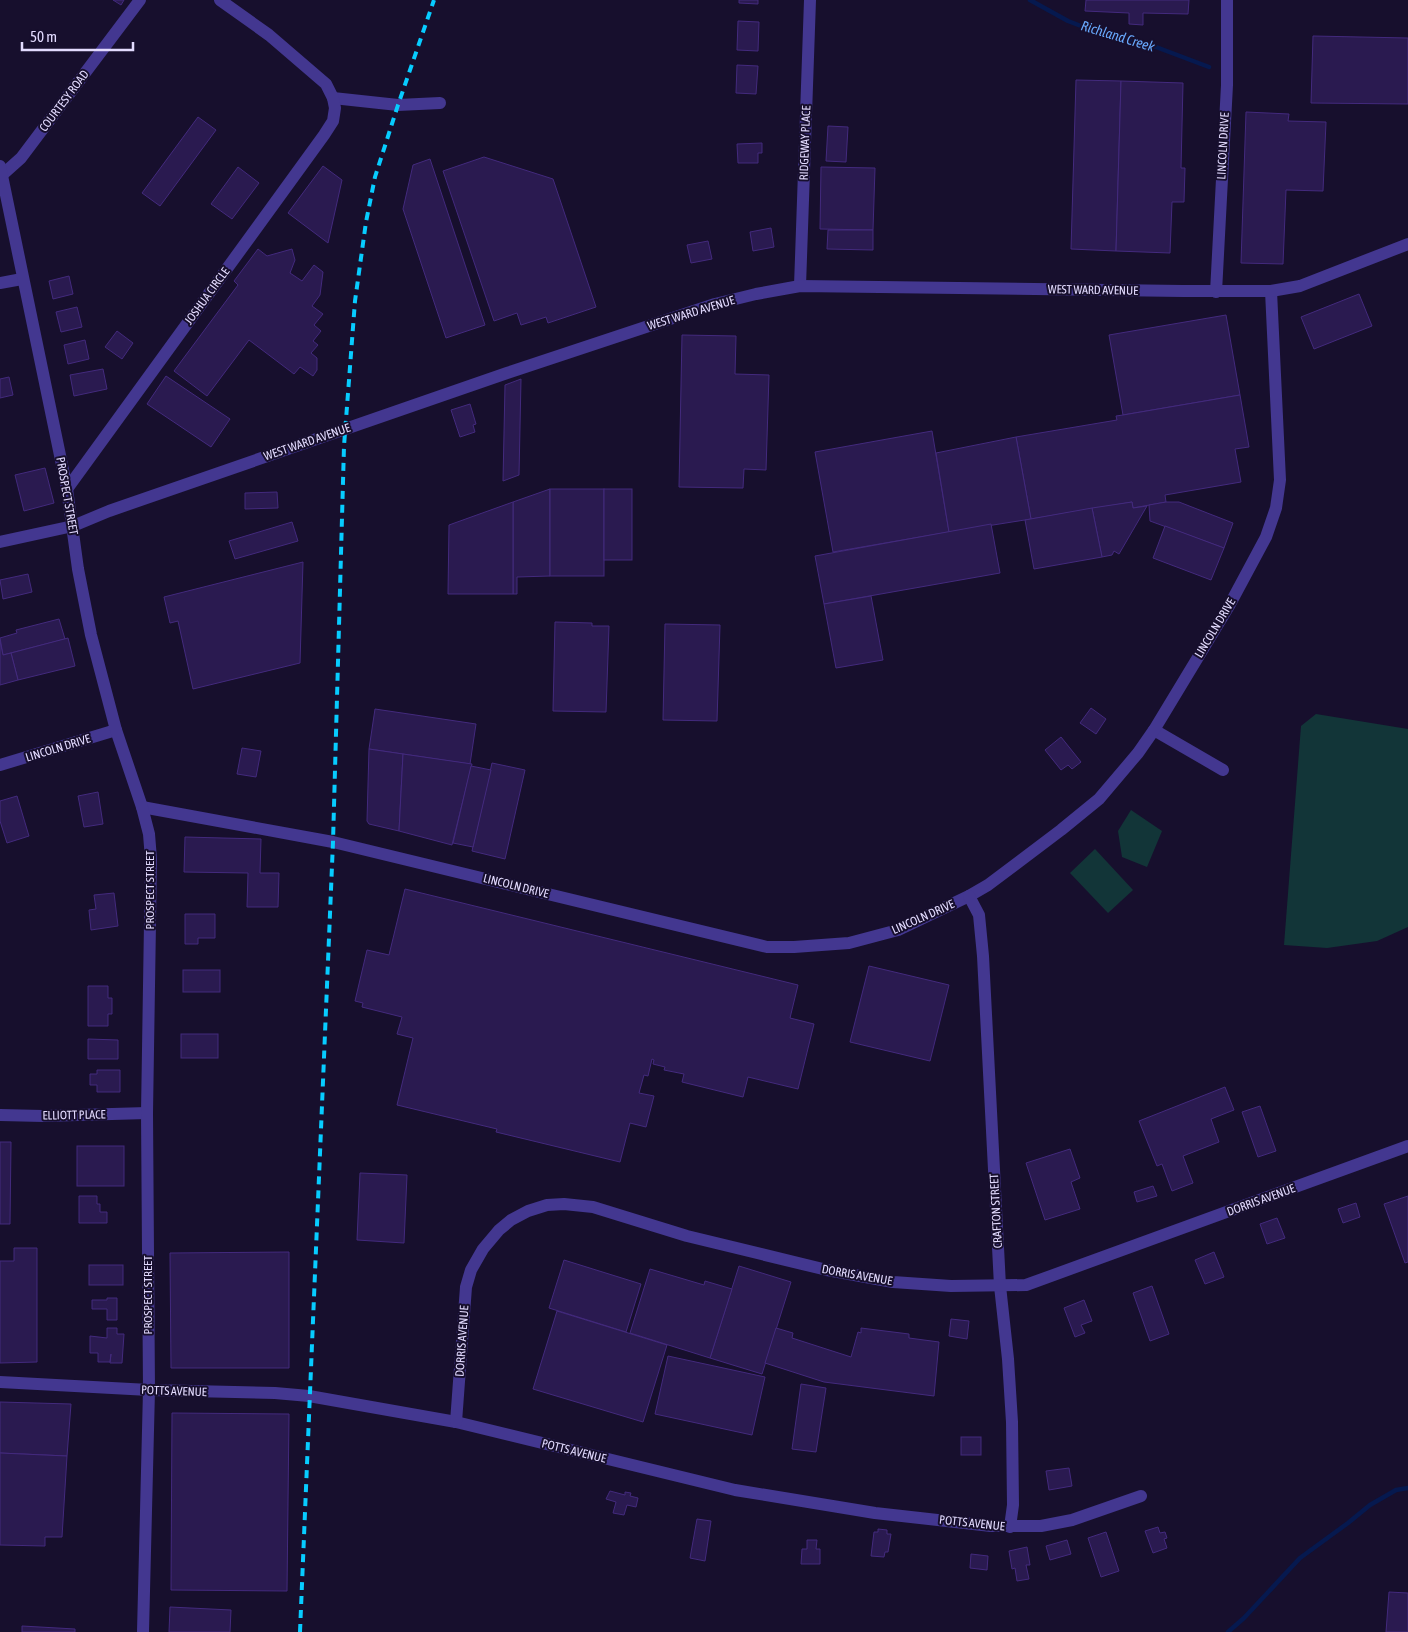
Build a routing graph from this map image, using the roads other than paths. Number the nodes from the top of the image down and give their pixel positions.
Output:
1 (140, 0) edge
2 (220, 0) edge
3 (810, 0) edge
4 (1227, 0) edge
5 (333, 98) junction
6 (440, 103) dead end
7 (1, 170) edge
8 (1408, 244) edge
9 (22, 279) junction
10 (0, 283) edge
11 (800, 286) junction
12 (1271, 291) junction
13 (1216, 292) junction
14 (67, 489) junction
15 (73, 526) junction
16 (0, 542) edge
17 (116, 730) junction
18 (1154, 730) junction
19 (0, 765) edge
20 (1222, 770) dead end
21 (142, 807) junction
22 (969, 896) junction
23 (147, 1113) junction
24 (0, 1115) edge
25 (1408, 1146) edge
26 (1000, 1286) junction
27 (0, 1382) edge
28 (149, 1390) junction
29 (456, 1422) junction
30 (1141, 1496) dead end
31 (1010, 1527) junction
32 (143, 1632) edge

1 - 7 street, COURTESY ROAD
2 - 5 street
3 - 11 street, RIDGEWAY PLACE
4 - 13 street, LINCOLN DRIVE
5 - 6 street
5 - 14 street, JOSHUA CIRCLE
7 - 9 street, PROSPECT STREET
8 - 12 street, WEST WARD AVENUE
9 - 10 street
9 - 14 street, PROSPECT STREET
11 - 13 street, WEST WARD AVENUE
11 - 15 street, WEST WARD AVENUE
12 - 13 street, WEST WARD AVENUE
12 - 18 street, LINCOLN DRIVE
14 - 15 street, PROSPECT STREET
15 - 16 street, WEST WARD AVENUE
15 - 17 street, PROSPECT STREET
17 - 19 street, LINCOLN DRIVE
17 - 21 street, PROSPECT STREET
18 - 20 street
18 - 22 street, LINCOLN DRIVE
21 - 22 street, LINCOLN DRIVE
21 - 23 street, PROSPECT STREET
22 - 26 street, CRAFTON STREET
23 - 24 street, ELLIOTT PLACE
23 - 28 street, PROSPECT STREET
25 - 26 street, DORRIS AVENUE
26 - 29 street, DORRIS AVENUE
26 - 31 street, CRAFTON STREET
27 - 28 street, POTTS AVENUE
28 - 29 street, POTTS AVENUE
28 - 32 street, PROSPECT STREET
29 - 31 street, POTTS AVENUE
30 - 31 street, POTTS AVENUE

